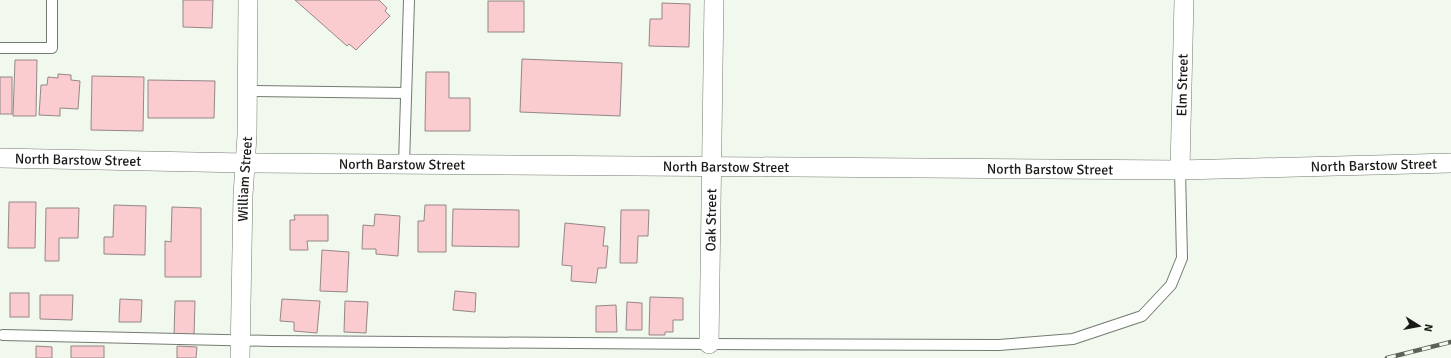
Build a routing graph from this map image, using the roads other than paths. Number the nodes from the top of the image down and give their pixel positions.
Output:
1 (52, 0) edge
2 (248, 0) edge
3 (409, 0) edge
4 (714, 0) edge
5 (1184, 0) edge
6 (0, 48) edge
7 (247, 91) junction
8 (406, 93) junction
9 (0, 158) edge
10 (245, 163) junction
11 (1451, 163) edge
12 (404, 164) junction
13 (712, 167) junction
14 (1180, 170) junction
15 (3, 335) dead end
16 (709, 344) junction
17 (240, 349) edge

1 - 6 lane
2 - 7 street, William Street
3 - 8 lane
4 - 13 street, Oak Street
5 - 14 street, Elm Street
7 - 8 lane
7 - 10 street, William Street
8 - 12 lane
9 - 10 street, North Barstow Street
10 - 12 street, North Barstow Street
10 - 17 street, William Street
11 - 14 street, North Barstow Street
12 - 13 street, North Barstow Street
13 - 14 street, North Barstow Street
13 - 16 street, Oak Street
14 - 16 lane
15 - 17 lane
16 - 17 lane

